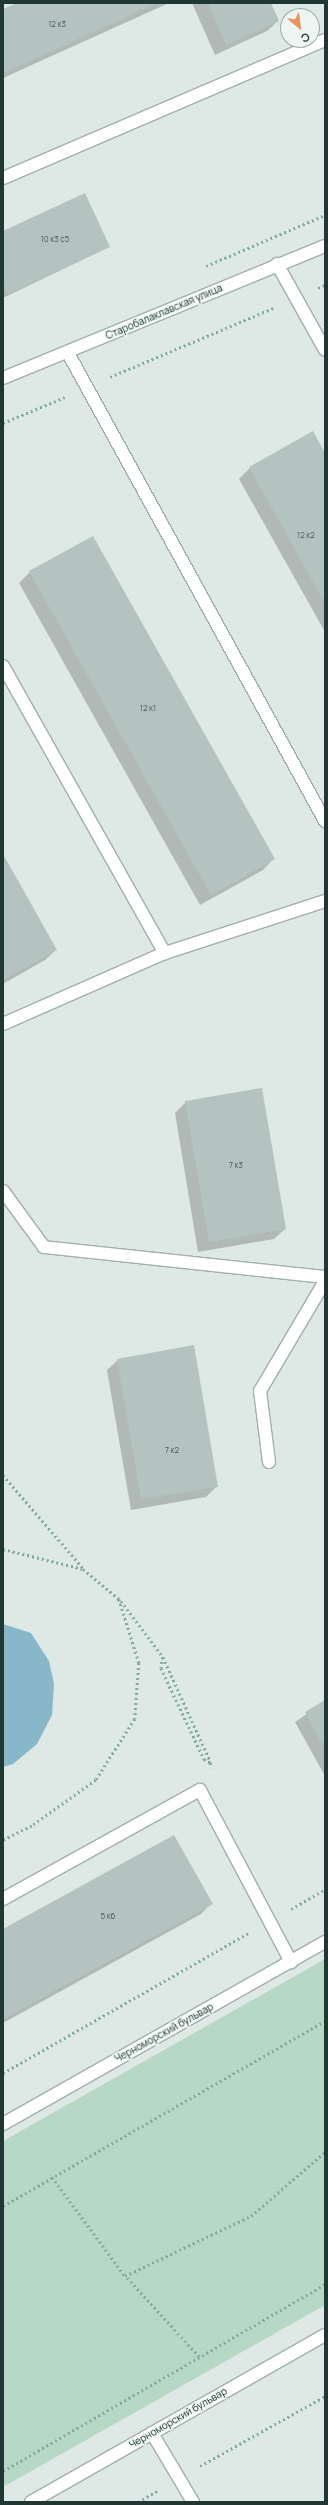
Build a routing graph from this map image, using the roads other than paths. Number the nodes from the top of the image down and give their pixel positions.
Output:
1 (325, 40) edge
2 (3, 178) edge
3 (325, 246) edge
4 (277, 264) junction
5 (325, 350) edge
6 (68, 353) junction
7 (3, 378) edge
8 (3, 666) edge
9 (325, 821) edge
10 (325, 901) edge
11 (165, 953) junction
12 (3, 1024) edge
13 (3, 1191) edge
14 (325, 1277) edge
15 (325, 1281) edge
16 (269, 1462) dead end
17 (3, 1899) edge
18 (325, 1942) edge
19 (291, 1962) junction
20 (3, 2124) edge
21 (325, 2334) edge
22 (152, 2433) junction
23 (30, 2502) edge
24 (193, 2502) edge

1 - 2 street
3 - 4 street, Старобалаклавская улица
4 - 5 street
4 - 6 street, Старобалаклавская улица
6 - 7 street, Старобалаклавская улица
6 - 9 street
8 - 11 street
10 - 11 street
11 - 12 street
13 - 14 street
15 - 16 street
17 - 19 street
18 - 19 street, Черноморский бульвар
19 - 20 street, Черноморский бульвар
21 - 22 street, Черноморский бульвар
22 - 23 street, Черноморский бульвар
22 - 24 street

